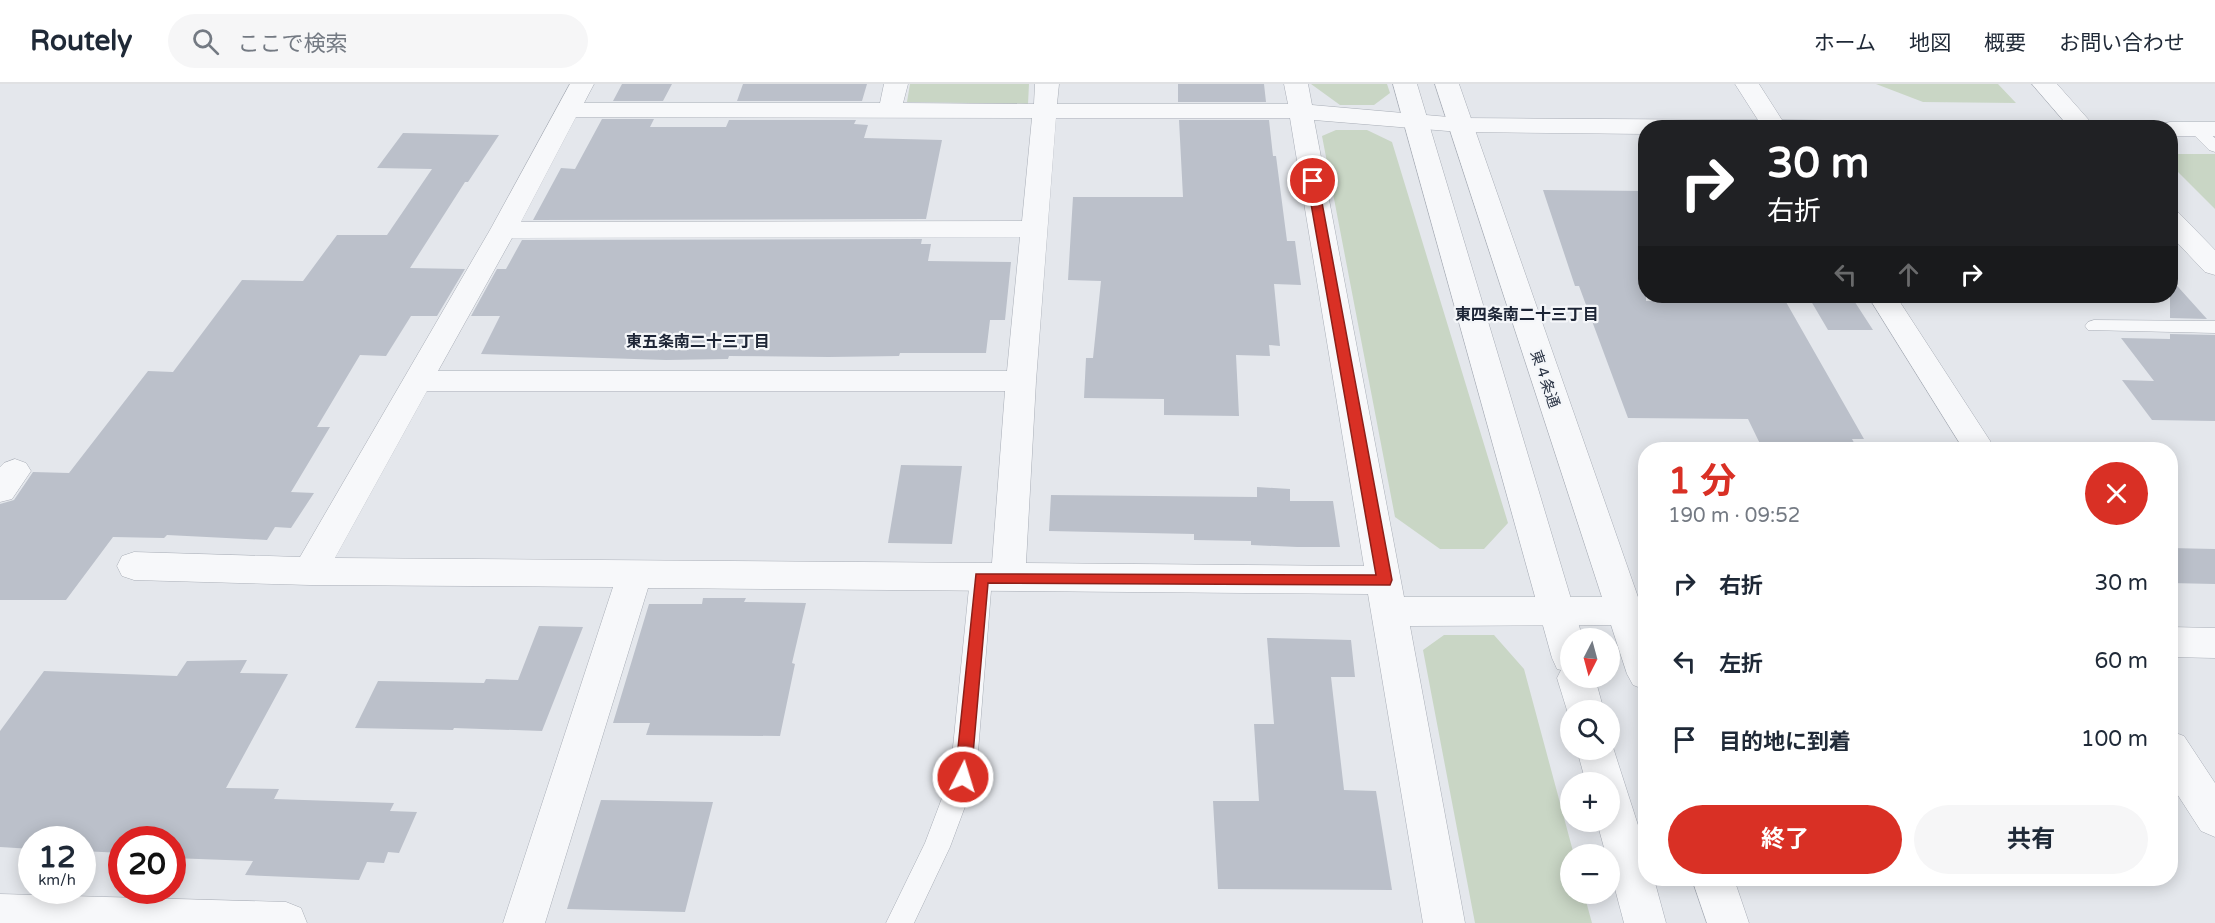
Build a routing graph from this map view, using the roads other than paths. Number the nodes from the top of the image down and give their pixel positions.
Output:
1 (582, 84) edge
2 (896, 84) edge
3 (1405, 84) edge
4 (1447, 84) edge
5 (1747, 84) edge
6 (2044, 84) edge
7 (1298, 97) edge
8 (1046, 98) edge
9 (568, 110) junction
10 (890, 111) junction
11 (1770, 120) edge
12 (2077, 120) edge
13 (1417, 123) junction
14 (1460, 125) junction
15 (1638, 126) edge
16 (2178, 129) edge
17 (2206, 129) edge
18 (2215, 147) edge
19 (2178, 227) edge
20 (1033, 229) junction
21 (503, 230) junction
22 (2215, 266) edge
23 (1886, 303) edge
24 (2094, 326) dead end
25 (2215, 327) edge
26 (416, 381) junction
27 (1021, 381) junction
28 (1975, 442) edge
29 (0, 471) edge
30 (0, 490) edge
31 (134, 567) dead end
32 (309, 571) junction
33 (635, 573) junction
34 (995, 578) junction
35 (1386, 596) junction
36 (1557, 612) junction
37 (1562, 628) edge
38 (1637, 642) edge
39 (2178, 642) edge
40 (2215, 643) edge
41 (2178, 760) edge
42 (2215, 818) edge
43 (1620, 832) edge
44 (1715, 886) edge
45 (0, 915) edge
46 (286, 923) edge
47 (524, 923) edge
48 (900, 923) edge
49 (1444, 923) edge
50 (1645, 923) edge
51 (1728, 923) edge

1 - 9 street
2 - 10 street
3 - 13 street
4 - 14 street, 東４条通
5 - 11 street
6 - 12 street
7 - 8 street
7 - 13 street
7 - 35 street
8 - 10 street
8 - 20 street
9 - 10 street
9 - 21 street
13 - 14 street
13 - 36 street
14 - 15 street
14 - 38 street, 東４条通
16 - 17 street
17 - 18 lane
19 - 22 street
20 - 21 street
20 - 27 street
21 - 26 street
23 - 28 street
24 - 25 lane
26 - 27 street
26 - 32 street
27 - 34 street
29 - 30 street
31 - 32 street
32 - 33 street
33 - 34 street
33 - 47 street
34 - 35 street
34 - 48 lane
35 - 36 street
35 - 49 street
36 - 37 street
36 - 38 street
39 - 40 street
41 - 42 street
43 - 50 street
44 - 51 street
45 - 46 street

